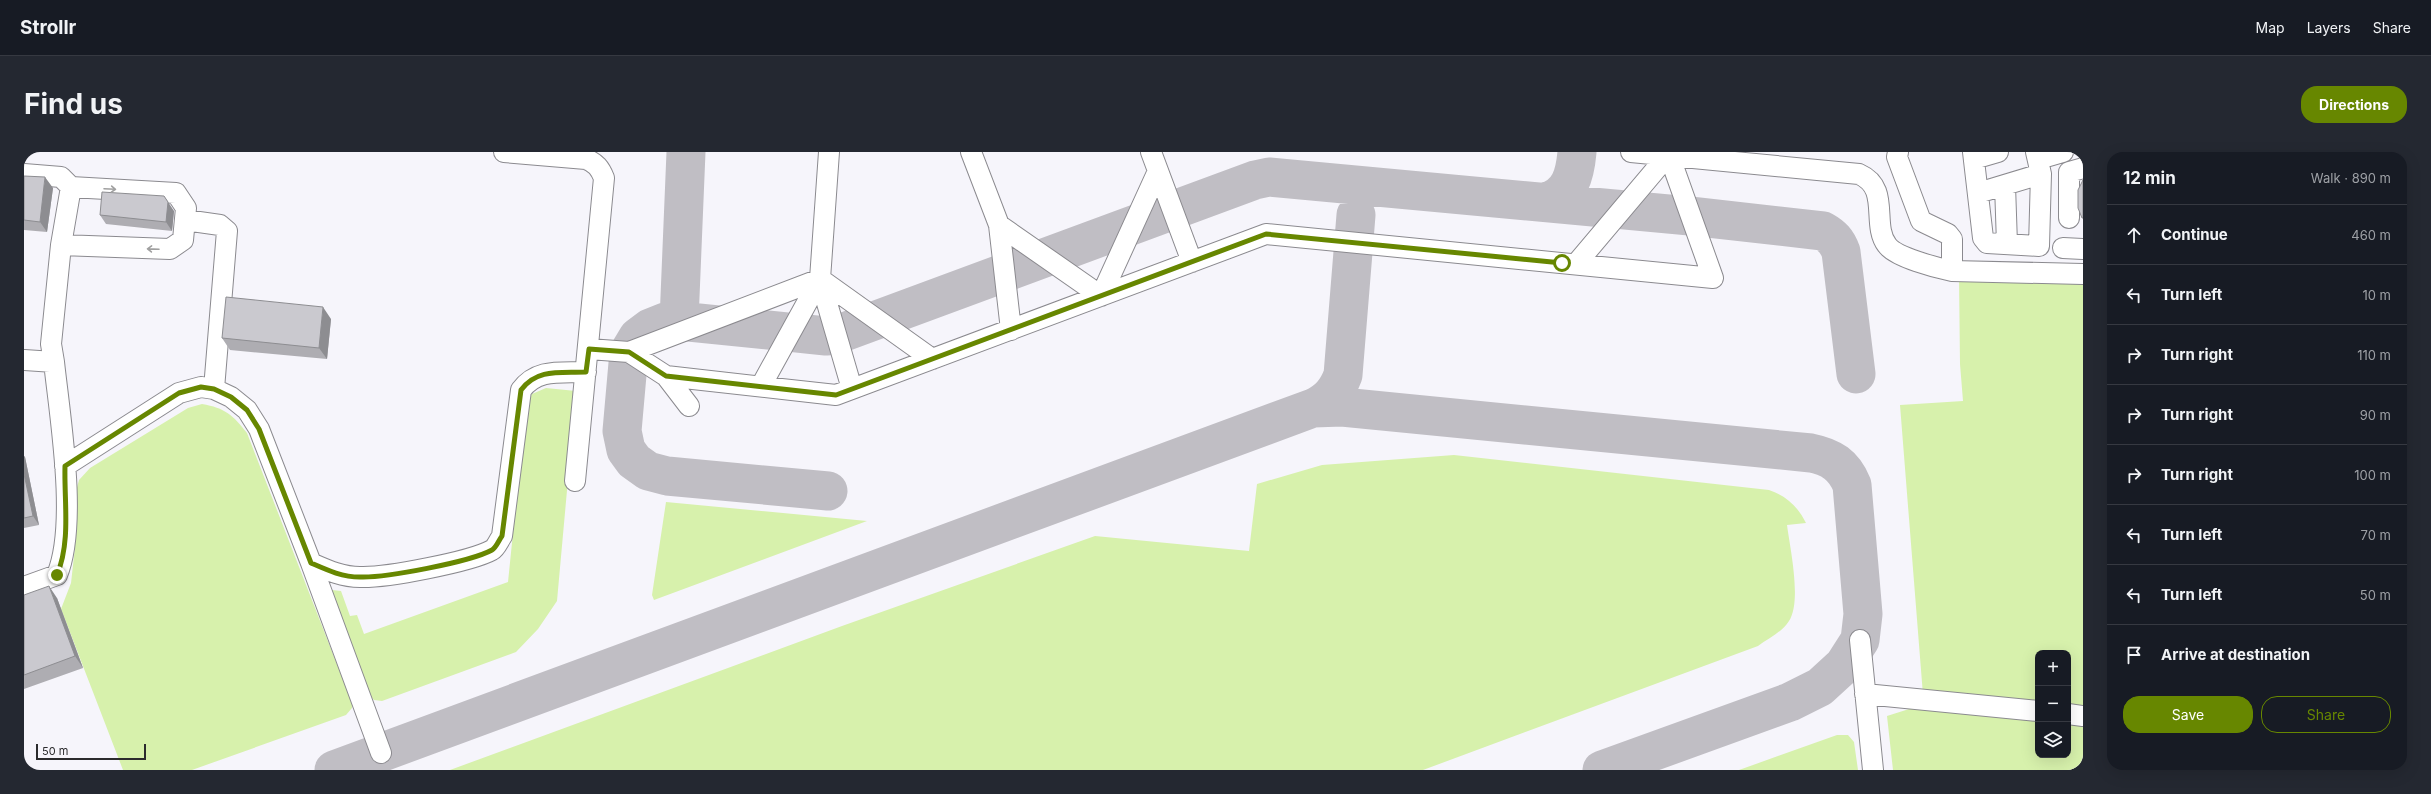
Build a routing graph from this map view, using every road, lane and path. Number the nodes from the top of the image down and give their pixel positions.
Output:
1 (504, 152) edge
2 (829, 152) edge
3 (971, 152) edge
4 (1150, 152) edge
5 (1631, 152) edge
6 (1898, 152) edge
7 (1995, 152) edge
8 (2063, 152) edge
9 (1668, 153) edge
10 (1973, 155) edge
11 (2038, 162) edge
12 (2083, 168) edge
13 (1158, 171) junction
14 (24, 174) edge
15 (2005, 185) junction
16 (71, 187) junction
17 (1978, 193) junction
18 (2069, 218) dead end
19 (185, 220) junction
20 (999, 225) junction
21 (2007, 244) junction
22 (61, 245) junction
23 (2063, 248) dead end
24 (2083, 250) edge
25 (1192, 262) junction
26 (1576, 264) junction
27 (1952, 271) junction
28 (2083, 274) edge
29 (820, 279) junction
30 (1102, 296) junction
31 (1011, 330) junction
32 (589, 349) junction
33 (629, 352) junction
34 (932, 359) junction
35 (24, 360) edge
36 (54, 362) junction
37 (586, 372) junction
38 (666, 376) junction
39 (761, 386) junction
40 (214, 389) junction
41 (852, 389) junction
42 (689, 406) dead end
43 (65, 466) junction
44 (575, 481) dead end
45 (311, 563) junction
46 (24, 587) edge
47 (1860, 640) dead end
48 (1865, 694) junction
49 (2035, 711) edge
50 (2071, 714) edge
51 (2083, 716) edge
52 (381, 753) dead end
53 (1873, 770) edge

1 - 32 lane
2 - 29 lane
3 - 20 lane
4 - 13 lane
5 - 9 lane
6 - 27 lane
7 - 10 lane
8 - 11 lane
9 - 26 lane
9 - 26 lane
9 - 27 lane
10 - 17 lane
11 - 15 lane
11 - 21 lane
12 - 18 lane
13 - 25 lane
13 - 30 lane
14 - 16 lane
15 - 17 lane
15 - 21 lane
16 -> 19 lane
16 - 22 lane
17 - 21 lane
19 -> 22 lane
19 - 40 lane
20 - 30 lane
20 - 31 lane
22 - 36 lane
23 - 24 lane
25 - 26 lane
25 - 30 lane
27 - 28 lane
29 - 33 lane
29 - 34 lane
29 - 39 lane
29 - 41 lane
30 - 31 lane
31 - 34 lane
32 - 33 lane
32 - 37 lane
33 - 38 lane
34 - 41 lane
35 - 36 lane
36 - 43 lane
37 - 44 lane
37 - 45 lane
38 - 39 lane
38 - 42 lane
39 - 41 lane
40 - 43 lane
40 - 45 lane
43 - 46 lane
45 - 52 lane
47 - 48 lane
48 - 49 lane
48 - 53 lane
50 - 51 lane

